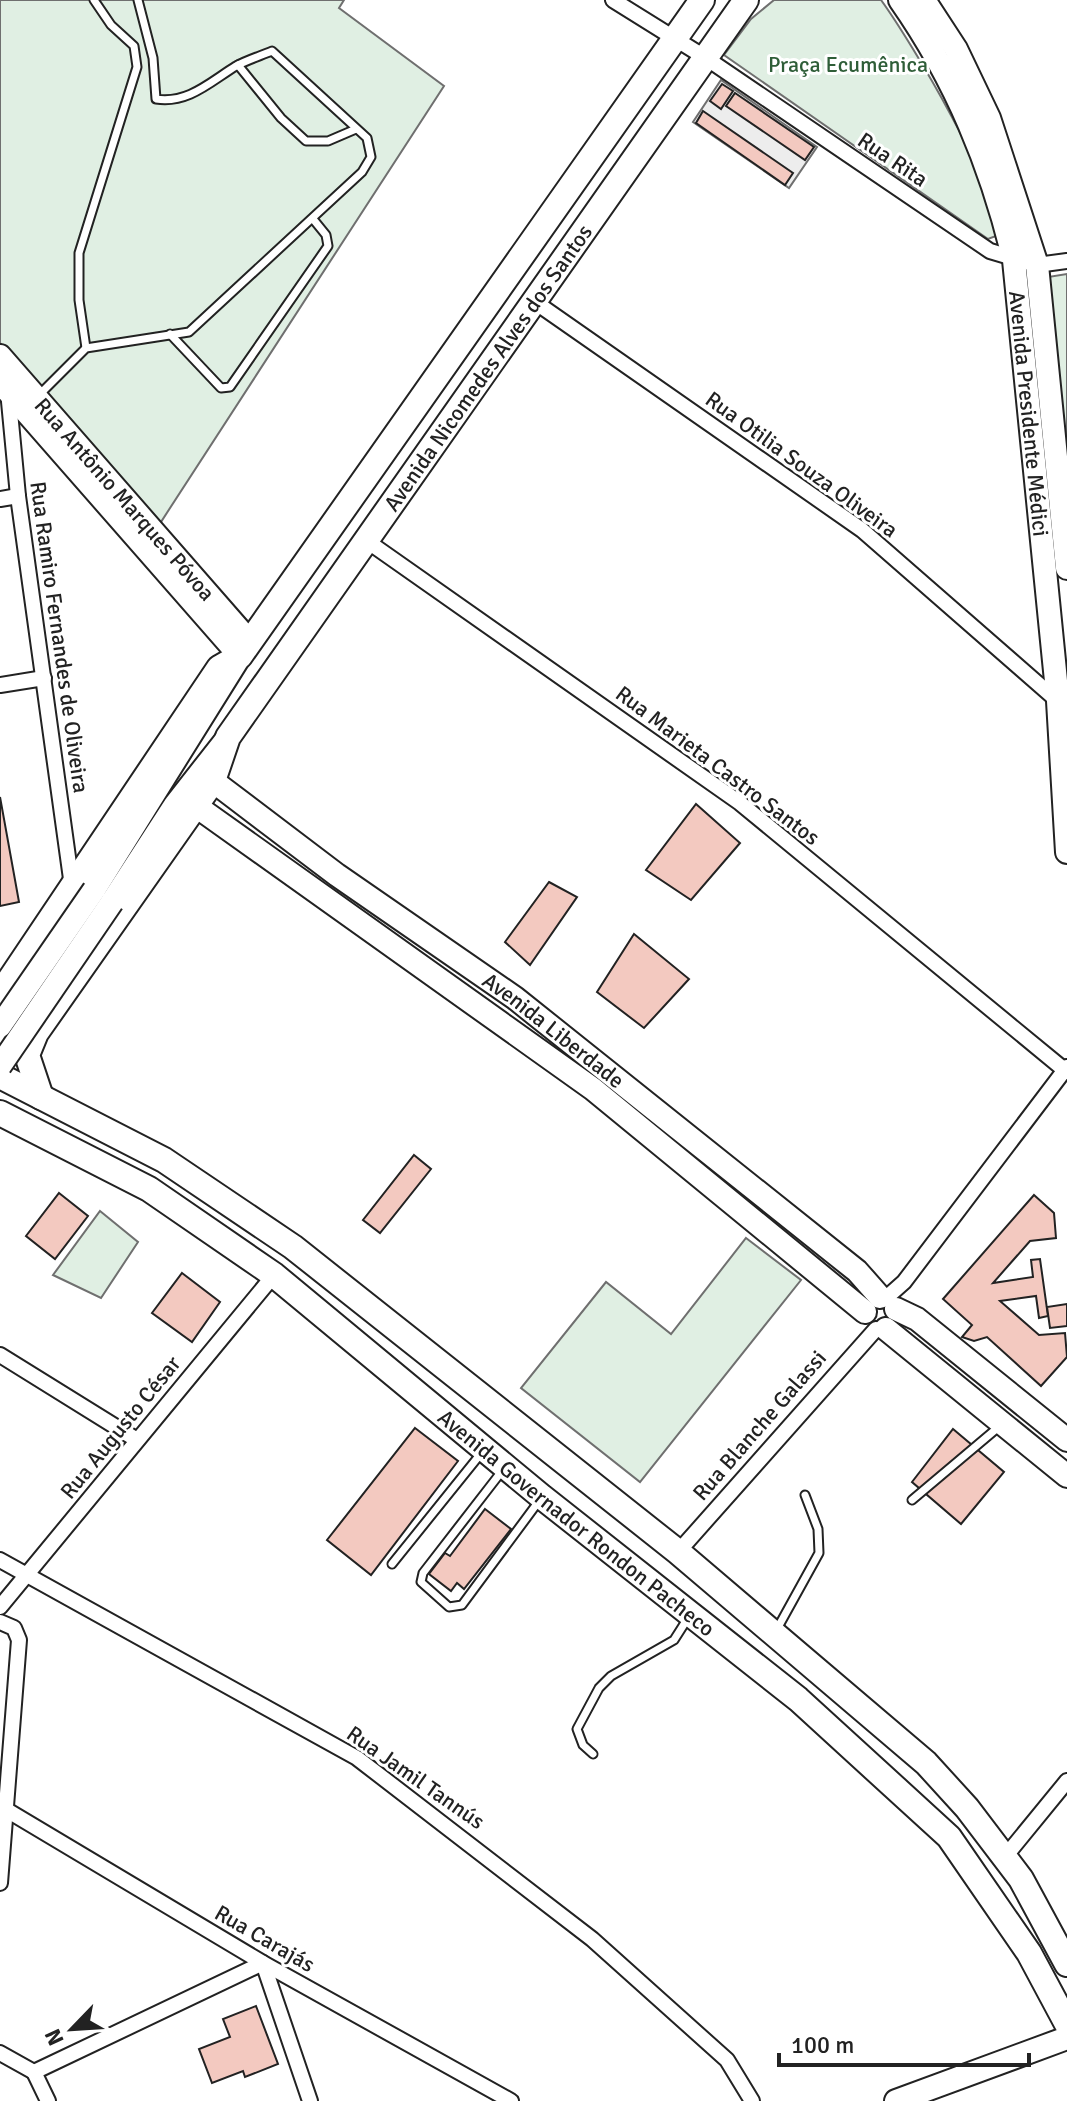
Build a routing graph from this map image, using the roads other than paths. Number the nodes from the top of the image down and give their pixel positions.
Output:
1 (94, 0) edge
2 (138, 0) edge
3 (613, 0) edge
4 (702, 0) edge
5 (746, 0) edge
6 (900, 0) edge
7 (924, 0) edge
8 (676, 38) junction
9 (706, 58) junction
10 (238, 65) junction
11 (356, 129) junction
12 (313, 219) junction
13 (1014, 260) junction
14 (1067, 261) edge
15 (1037, 265) junction
16 (535, 302) junction
17 (170, 334) junction
18 (86, 348) junction
19 (0, 356) edge
20 (4, 386) edge
21 (36, 398) junction
22 (18, 496) junction
23 (0, 499) edge
24 (1064, 519) edge
25 (367, 541) junction
26 (1067, 568) edge
27 (245, 649) junction
28 (44, 678) junction
29 (0, 685) edge
30 (1062, 704) edge
31 (228, 737) junction
32 (213, 781) junction
33 (196, 806) junction
34 (1067, 852) edge
35 (93, 894) junction
36 (466, 964) junction
37 (15, 973) junction
38 (451, 988) junction
39 (0, 994) edge
40 (55, 1004) junction
41 (0, 1026) edge
42 (0, 1066) edge
43 (1065, 1074) edge
44 (0, 1076) edge
45 (41, 1097) junction
46 (0, 1113) edge
47 (274, 1275) junction
48 (881, 1312) junction
49 (0, 1355) edge
50 (1003, 1424) junction
51 (1066, 1436) edge
52 (137, 1440) junction
53 (485, 1449) junction
54 (506, 1467) junction
55 (1067, 1476) edge
56 (805, 1495) dead end
57 (542, 1497) junction
58 (912, 1500) dead end
59 (678, 1552) junction
60 (0, 1560) edge
61 (392, 1564) dead end
62 (27, 1575) junction
63 (0, 1607) edge
64 (692, 1613) junction
65 (0, 1622) edge
66 (774, 1634) junction
67 (593, 1754) dead end
68 (1067, 1781) edge
69 (3, 1808) edge
70 (1004, 1858) junction
71 (0, 1883) edge
72 (263, 1963) junction
73 (1067, 1964) edge
74 (1067, 2024) edge
75 (1067, 2038) edge
76 (0, 2053) edge
77 (34, 2072) junction
78 (921, 2097) edge
79 (48, 2101) edge
80 (310, 2101) edge
81 (511, 2101) edge
82 (752, 2101) edge
83 (896, 2101) edge

1 - 18 lane
2 - 10 lane
3 - 8 street, Rua Rita
4 - 8 main road, Avenida Nicomedes Alves dos Santos
5 - 9 main road, Avenida Nicomedes Alves dos Santos
6 - 13 main road, Avenida Presidente Médici
7 - 15 main road, Avenida Presidente Médici
8 - 9 street, Rua Rita
8 - 27 main road, Avenida Nicomedes Alves dos Santos
9 - 13 street, Rua Rita
9 - 16 main road, Avenida Nicomedes Alves dos Santos
10 - 11 lane
10 - 11 lane
11 - 12 lane
12 - 17 lane
12 - 17 lane
13 - 15 street, Rua Rita
13 - 30 main road, Avenida Presidente Médici
14 - 15 street, Rua Rita
15 - 24 main road, Avenida Presidente Médici
16 - 25 main road, Avenida Nicomedes Alves dos Santos
16 - 30 street, Rua Otilia Souza Oliveira
17 - 18 lane
18 - 21 lane
19 - 21 main road, Rua Antônio Marques Póvoa
20 - 21 main road
20 - 22 street, Rua Ramiro Fernandes de Oliveira
20 - 27 main road, Rua Antônio Marques Póvoa
21 - 27 main road, Rua Antônio Marques Póvoa
22 - 23 street
22 - 28 street, Rua Ramiro Fernandes de Oliveira
24 - 26 main road, Avenida Presidente Médici
25 - 31 main road, Avenida Nicomedes Alves dos Santos
25 - 43 street, Rua Marieta Castro Santos
27 - 35 main road, Avenida Nicomedes Alves dos Santos
28 - 29 street
28 - 35 street, Rua Ramiro Fernandes de Oliveira
30 - 34 main road, Avenida Presidente Médici
31 - 32 main road, Avenida Nicomedes Alves dos Santos
31 - 35 main road, Avenida Nicomedes Alves dos Santos
32 - 33 main road, Avenida Nicomedes Alves dos Santos
32 - 36 main road, Avenida Liberdade
33 - 38 main road, Avenida Liberdade
33 - 40 main road, Avenida Nicomedes Alves dos Santos
35 - 37 main road, Avenida Nicomedes Alves dos Santos
35 - 41 main road, Avenida Nicomedes Alves dos Santos, bridge
35 - 42 main road, Avenida Nicomedes Alves dos Santos, bridge
36 - 38 main road
36 - 48 main road, Avenida Liberdade
37 - 39 main road, Avenida Nicomedes Alves dos Santos
37 - 40 main road
38 - 48 main road, Avenida Liberdade
40 - 45 main road, Avenida Nicomedes Alves dos Santos
43 - 48 street, Rua Blanche Galassi
44 - 45 main road, Avenida Governador Rondon Pacheco
45 - 59 main road, Avenida Governador Rondon Pacheco
46 - 47 main road, Avenida Governador Rondon Pacheco
47 - 52 street, Rua Augusto César
47 - 53 main road, Avenida Governador Rondon Pacheco
48 - 50 main road, Avenida Liberdade
48 - 51 main road, Avenida Liberdade
48 - 59 street, Rua Blanche Galassi
49 - 52 street
50 - 55 main road, Avenida Liberdade
50 - 58 lane
52 - 62 street, Rua Augusto César
53 - 54 main road, Avenida Governador Rondon Pacheco
53 - 61 lane
54 - 57 main road, Avenida Governador Rondon Pacheco
54 - 57 lane
56 - 66 lane
57 - 64 main road, Avenida Governador Rondon Pacheco
59 - 66 main road, Avenida Governador Rondon Pacheco
60 - 62 street, Rua Jamil Tannús
62 - 63 street, Rua Augusto César
62 - 82 street, Rua Jamil Tannús
64 - 67 lane
64 - 74 main road, Avenida Governador Rondon Pacheco
65 - 69 street
66 - 70 main road, Avenida Governador Rondon Pacheco
68 - 70 street
69 - 71 street
69 - 72 street, Rua Carajás
70 - 73 main road, Avenida Governador Rondon Pacheco
72 - 77 street
72 - 80 street
72 - 81 street, Rua Carajás
75 - 78 main road
76 - 77 street
77 - 79 street
78 - 83 main road

